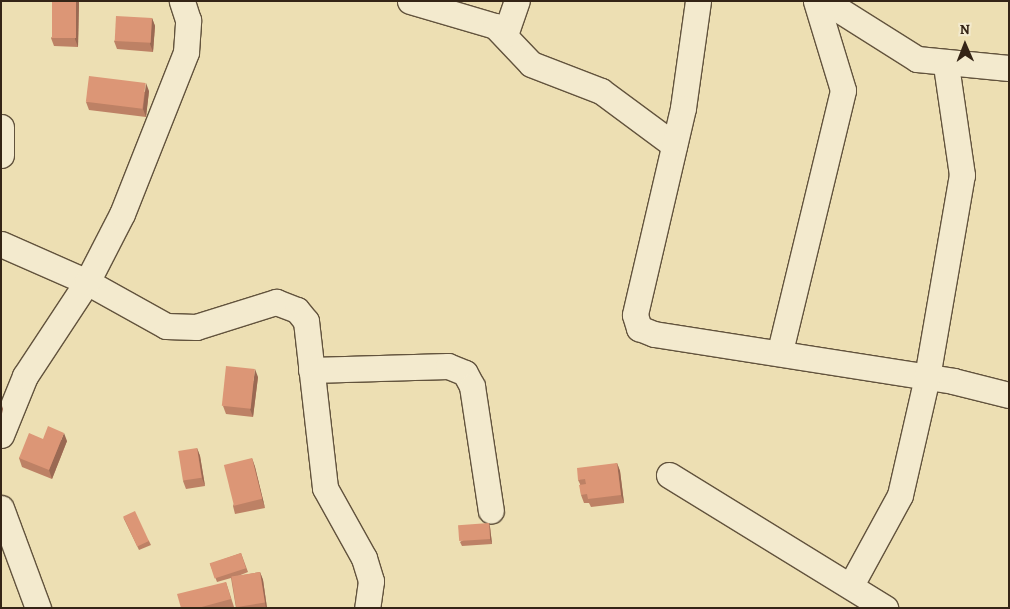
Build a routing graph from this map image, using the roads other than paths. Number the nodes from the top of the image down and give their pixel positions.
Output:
1 (182, 1) edge
2 (410, 1) edge
3 (517, 1) edge
4 (698, 1) edge
5 (816, 1) edge
6 (825, 1) edge
7 (505, 35) junction
8 (946, 65) junction
9 (1009, 68) edge
10 (1, 127) edge
11 (674, 145) junction
12 (1, 155) edge
13 (1, 244) edge
14 (87, 282) junction
15 (780, 351) junction
16 (311, 370) junction
17 (927, 377) junction
18 (1009, 395) edge
19 (1, 435) edge
20 (669, 475) dead end
21 (1, 508) edge
22 (491, 511) dead end
23 (851, 585) junction
24 (38, 608) edge
25 (367, 608) edge
26 (885, 608) edge

1 - 14 street
2 - 7 street
3 - 7 street
4 - 11 street
5 - 15 street
6 - 8 street
7 - 11 street
8 - 9 street
8 - 17 street
10 - 12 street
11 - 15 street
13 - 14 street
14 - 16 street
14 - 19 street
15 - 17 street
16 - 22 street
16 - 25 street
17 - 18 street
17 - 23 street
20 - 23 street
21 - 24 street
23 - 26 street

